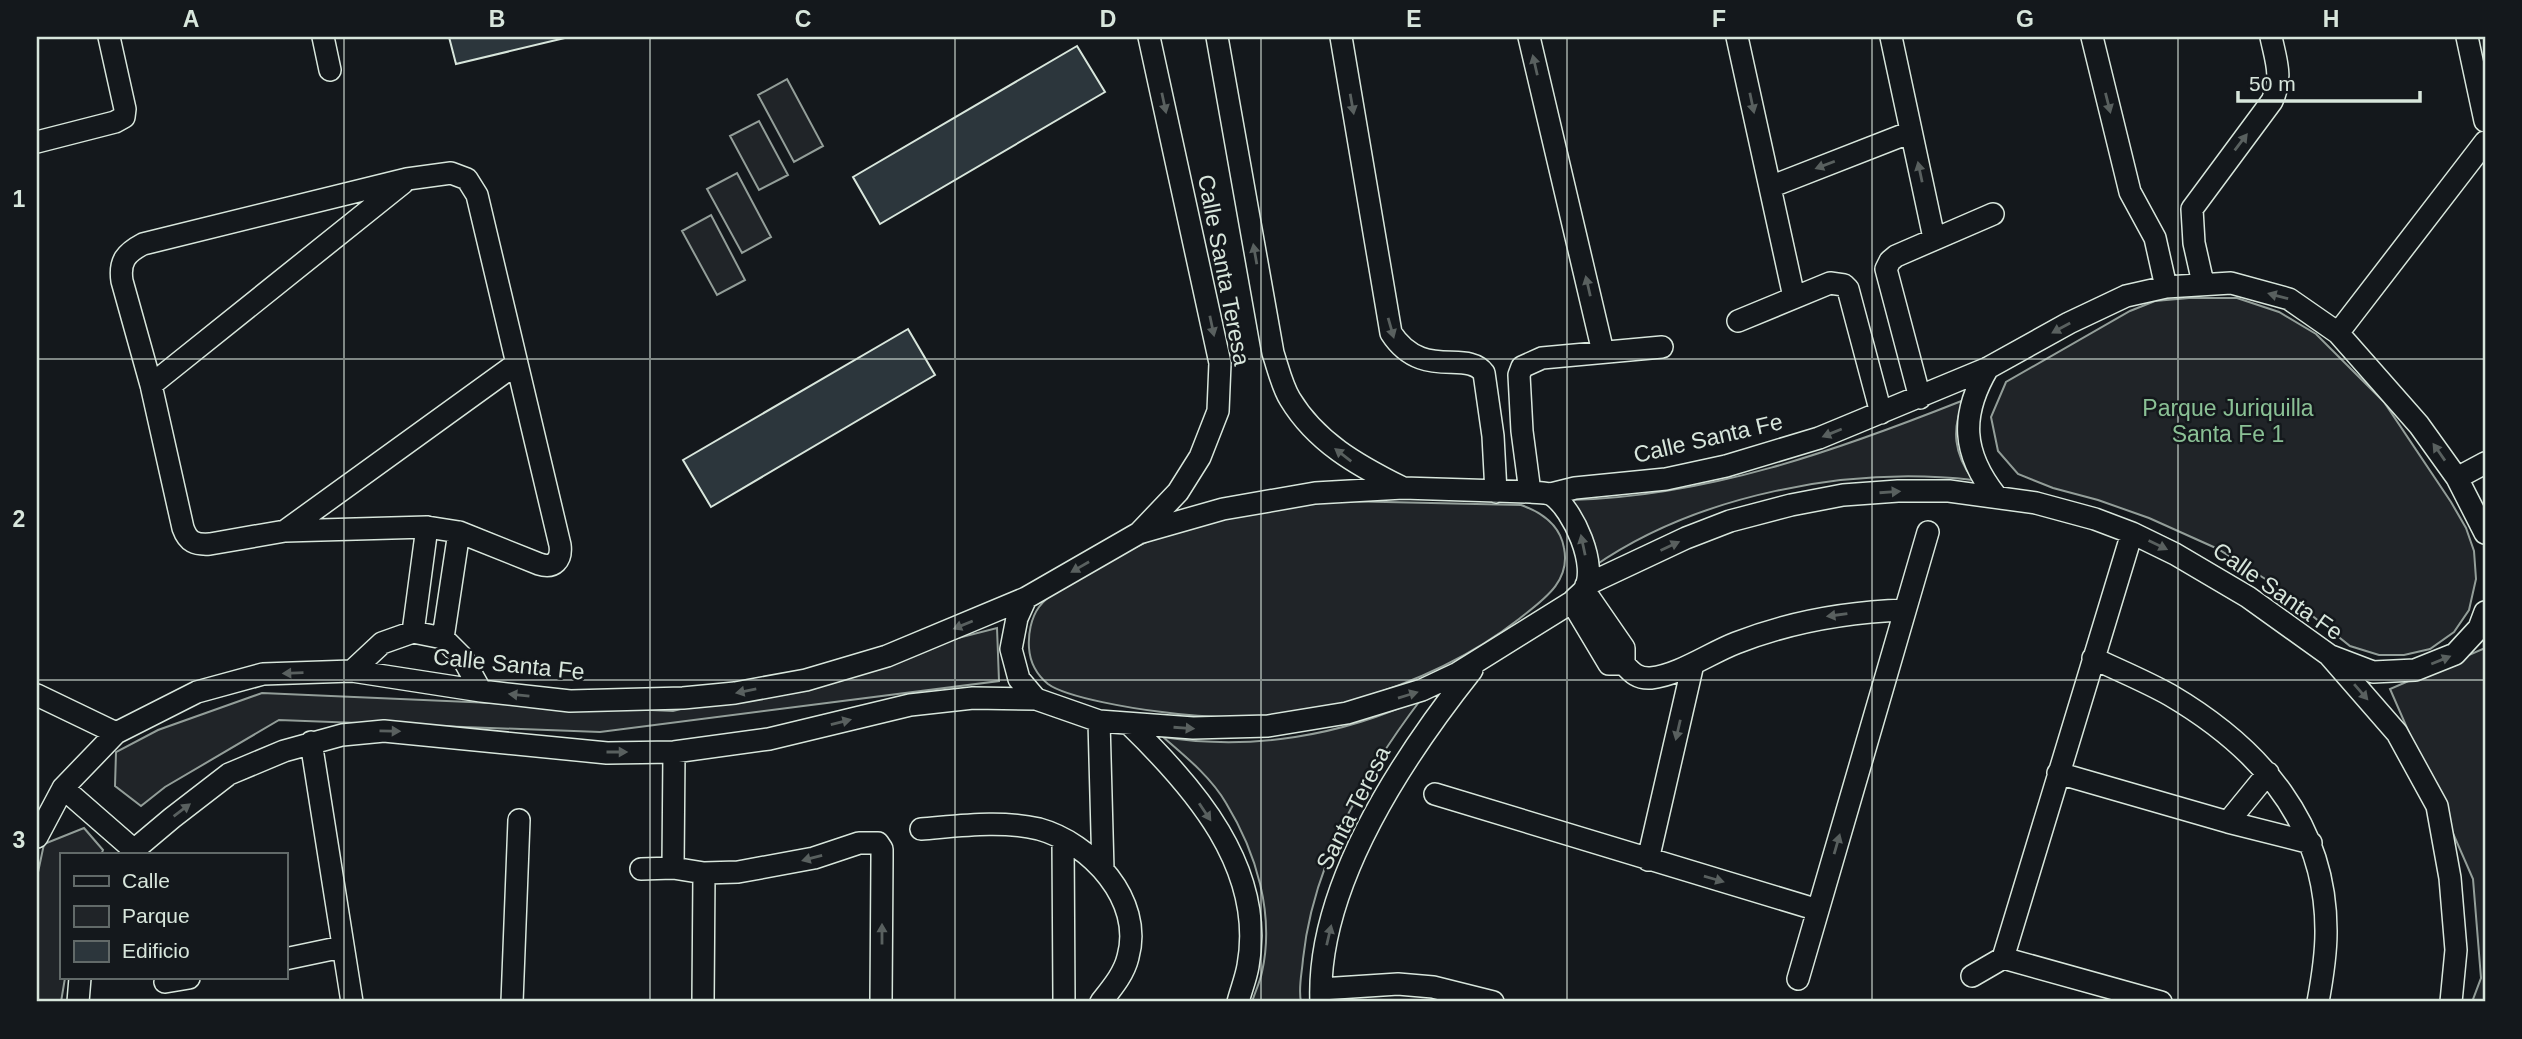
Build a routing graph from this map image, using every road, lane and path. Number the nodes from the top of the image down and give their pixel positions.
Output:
1 (110, 37) edge
2 (323, 37) edge
3 (1149, 37) edge
4 (1217, 37) edge
5 (1341, 37) edge
6 (1529, 37) edge
7 (1737, 37) edge
8 (1891, 37) edge
9 (2092, 37) edge
10 (2271, 37) edge
11 (2467, 37) edge
12 (330, 70) dead end
13 (2485, 121) edge
14 (1911, 132) junction
15 (37, 142) edge
16 (2485, 142) edge
17 (407, 179) junction
18 (1770, 187) junction
19 (1993, 214) dead end
20 (1934, 238) junction
21 (2203, 284) junction
22 (2166, 288) junction
23 (1794, 297) junction
24 (1738, 321) dead end
25 (2338, 333) junction
26 (1662, 347) dead end
27 (1603, 352) junction
28 (516, 364) junction
29 (1988, 368) junction
30 (151, 385) junction
31 (1920, 398) junction
32 (1881, 413) junction
33 (2485, 463) edge
34 (2457, 478) junction
35 (1402, 488) junction
36 (1496, 492) junction
37 (1540, 493) junction
38 (1996, 496) junction
39 (427, 527) junction
40 (285, 531) junction
41 (459, 532) junction
42 (1928, 532) dead end
43 (1139, 533) junction
44 (2132, 533) junction
45 (2485, 533) edge
46 (1581, 592) junction
47 (1026, 598) junction
48 (1905, 610) junction
49 (2485, 612) edge
50 (413, 632) junction
51 (443, 638) junction
52 (2329, 655) junction
53 (1481, 658) junction
54 (2093, 658) junction
55 (1693, 664) junction
56 (352, 671) junction
57 (481, 691) junction
58 (37, 695) edge
59 (1036, 699) junction
60 (1099, 720) junction
61 (1129, 724) junction
62 (116, 733) junction
63 (310, 742) junction
64 (674, 752) junction
65 (2058, 773) junction
66 (2268, 773) junction
67 (62, 788) junction
68 (1436, 794) dead end
69 (519, 820) dead end
70 (2228, 822) junction
71 (921, 829) dead end
72 (37, 837) edge
73 (1063, 839) junction
74 (2311, 844) junction
75 (133, 853) edge
76 (1648, 860) junction
77 (673, 868) junction
78 (641, 869) dead end
79 (1103, 870) junction
80 (704, 873) junction
81 (1818, 910) junction
82 (342, 947) junction
83 (2003, 958) junction
84 (287, 959) edge
85 (1972, 976) dead end
86 (80, 979) edge
87 (182, 979) edge
88 (1798, 979) dead end
89 (165, 982) dead end
90 (1321, 996) edge
91 (1459, 998) edge
92 (78, 1002) edge
93 (352, 1002) edge
94 (512, 1002) edge
95 (703, 1002) edge
96 (881, 1002) edge
97 (1064, 1002) edge
98 (1101, 1002) edge
99 (1238, 1002) edge
100 (1493, 1002) edge
101 (2161, 1002) edge
102 (2318, 1002) edge
103 (2451, 1002) edge

1 - 15 street
2 - 12 street
3 -> 43 street, Calle Santa Teresa
35 -> 4 street, Calle Santa Teresa
5 -> 36 street
27 -> 6 street
7 -> 18 street
8 - 14 street
9 -> 22 street
21 -> 10 street
11 - 13 street
14 -> 18 street
20 -> 14 street
16 - 25 street
17 - 28 street
17 - 30 street
17 - 30 street
18 - 23 street
19 - 20 street
20 - 31 street
21 - 22 street, Calle Santa Fe
25 -> 21 street, Calle Santa Fe
22 -> 29 street, Calle Santa Fe
23 - 24 street
23 - 32 street
34 -> 25 street, Calle Santa Fe
26 - 27 street
27 - 37 street
28 - 40 street
28 - 41 street
29 - 31 street, Calle Santa Fe
29 - 38 street
30 - 40 street
31 - 32 street, Calle Santa Fe
32 -> 37 street, Calle Santa Fe
33 - 34 street
34 - 45 street, Calle Santa Fe
35 - 36 street, Calle Santa Fe
35 - 43 street, Calle Santa Fe
36 - 37 street, Calle Santa Fe
46 -> 37 street
38 - 44 street, Calle Santa Fe
46 -> 38 street, Calle Santa Fe
39 - 40 street
39 - 41 street
39 - 50 street
41 - 51 street
42 - 48 street
43 -> 47 street, Calle Santa Fe
44 -> 52 street, Calle Santa Fe
44 - 54 street
46 - 53 street, Calle Santa Fe
46 - 55 street
47 -> 57 street, Calle Santa Fe
47 - 59 street
48 -> 55 street
81 -> 48 street
52 -> 49 street
50 - 51 street
50 - 56 street
51 - 57 street
52 -> 103 street, Calle Santa Fe
61 -> 53 street, Calle Santa Fe
90 -> 53 street, Santa Teresa
54 - 65 street
54 - 66 street
55 -> 76 street
56 - 57 street, Calle Santa Fe
56 -> 62 street, Calle Santa Fe
58 - 62 street
59 - 60 street, Calle Santa Fe
64 -> 59 street
60 - 61 street, Calle Santa Fe
60 - 79 street
61 -> 99 street
62 - 67 street, Calle Santa Fe
63 -> 64 street
75 -> 63 street
63 - 82 street
64 - 77 street
65 - 70 street
65 - 83 street
66 - 70 street
66 - 74 street
67 - 72 street, Calle Santa Fe
67 - 75 street
68 - 76 street
69 - 94 street
70 - 74 street
71 - 73 street
73 - 79 street
73 - 97 street
74 - 102 street
76 -> 81 street
77 - 78 street
77 - 80 street
79 - 98 street
80 - 95 street
96 -> 80 street
81 - 88 street
82 - 84 street
82 - 93 street
83 - 85 street
83 - 101 street
86 - 92 street
87 - 89 street
90 - 91 street
91 - 100 street

